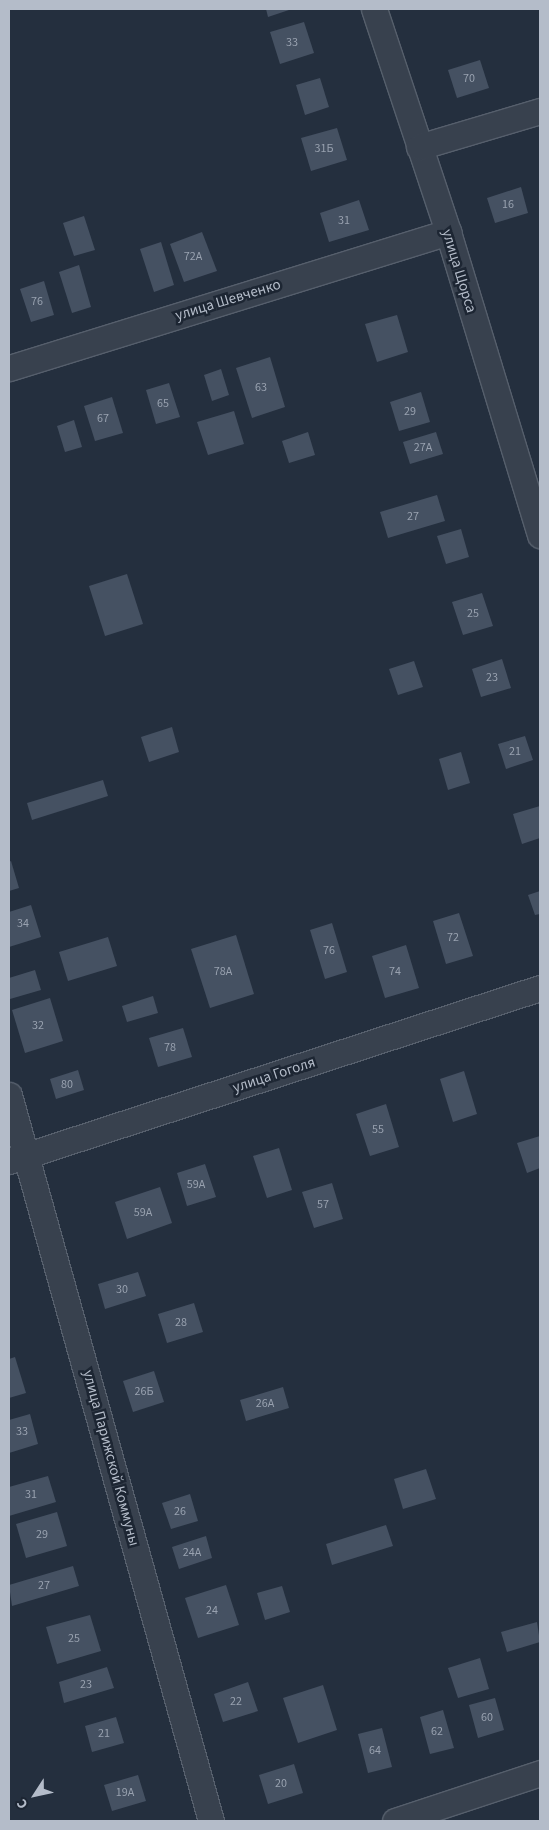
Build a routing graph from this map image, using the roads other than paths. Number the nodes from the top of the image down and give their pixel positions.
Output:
1 (374, 9) edge
2 (540, 111) edge
3 (419, 147) junction
4 (448, 232) junction
5 (9, 368) edge
6 (540, 535) edge
7 (540, 988) edge
8 (9, 1095) edge
9 (18, 1158) edge
10 (540, 1773) edge
11 (211, 1821) edge
12 (395, 1821) edge

1 - 3 street, улица Щорса
2 - 3 street
3 - 4 street, улица Щорса
4 - 5 street, улица Шевченко
4 - 6 street, улица Щорса
7 - 9 street, улица Гоголя
8 - 9 street, улица Парижской Коммуны
9 - 11 street, улица Парижской Коммуны
10 - 12 street

